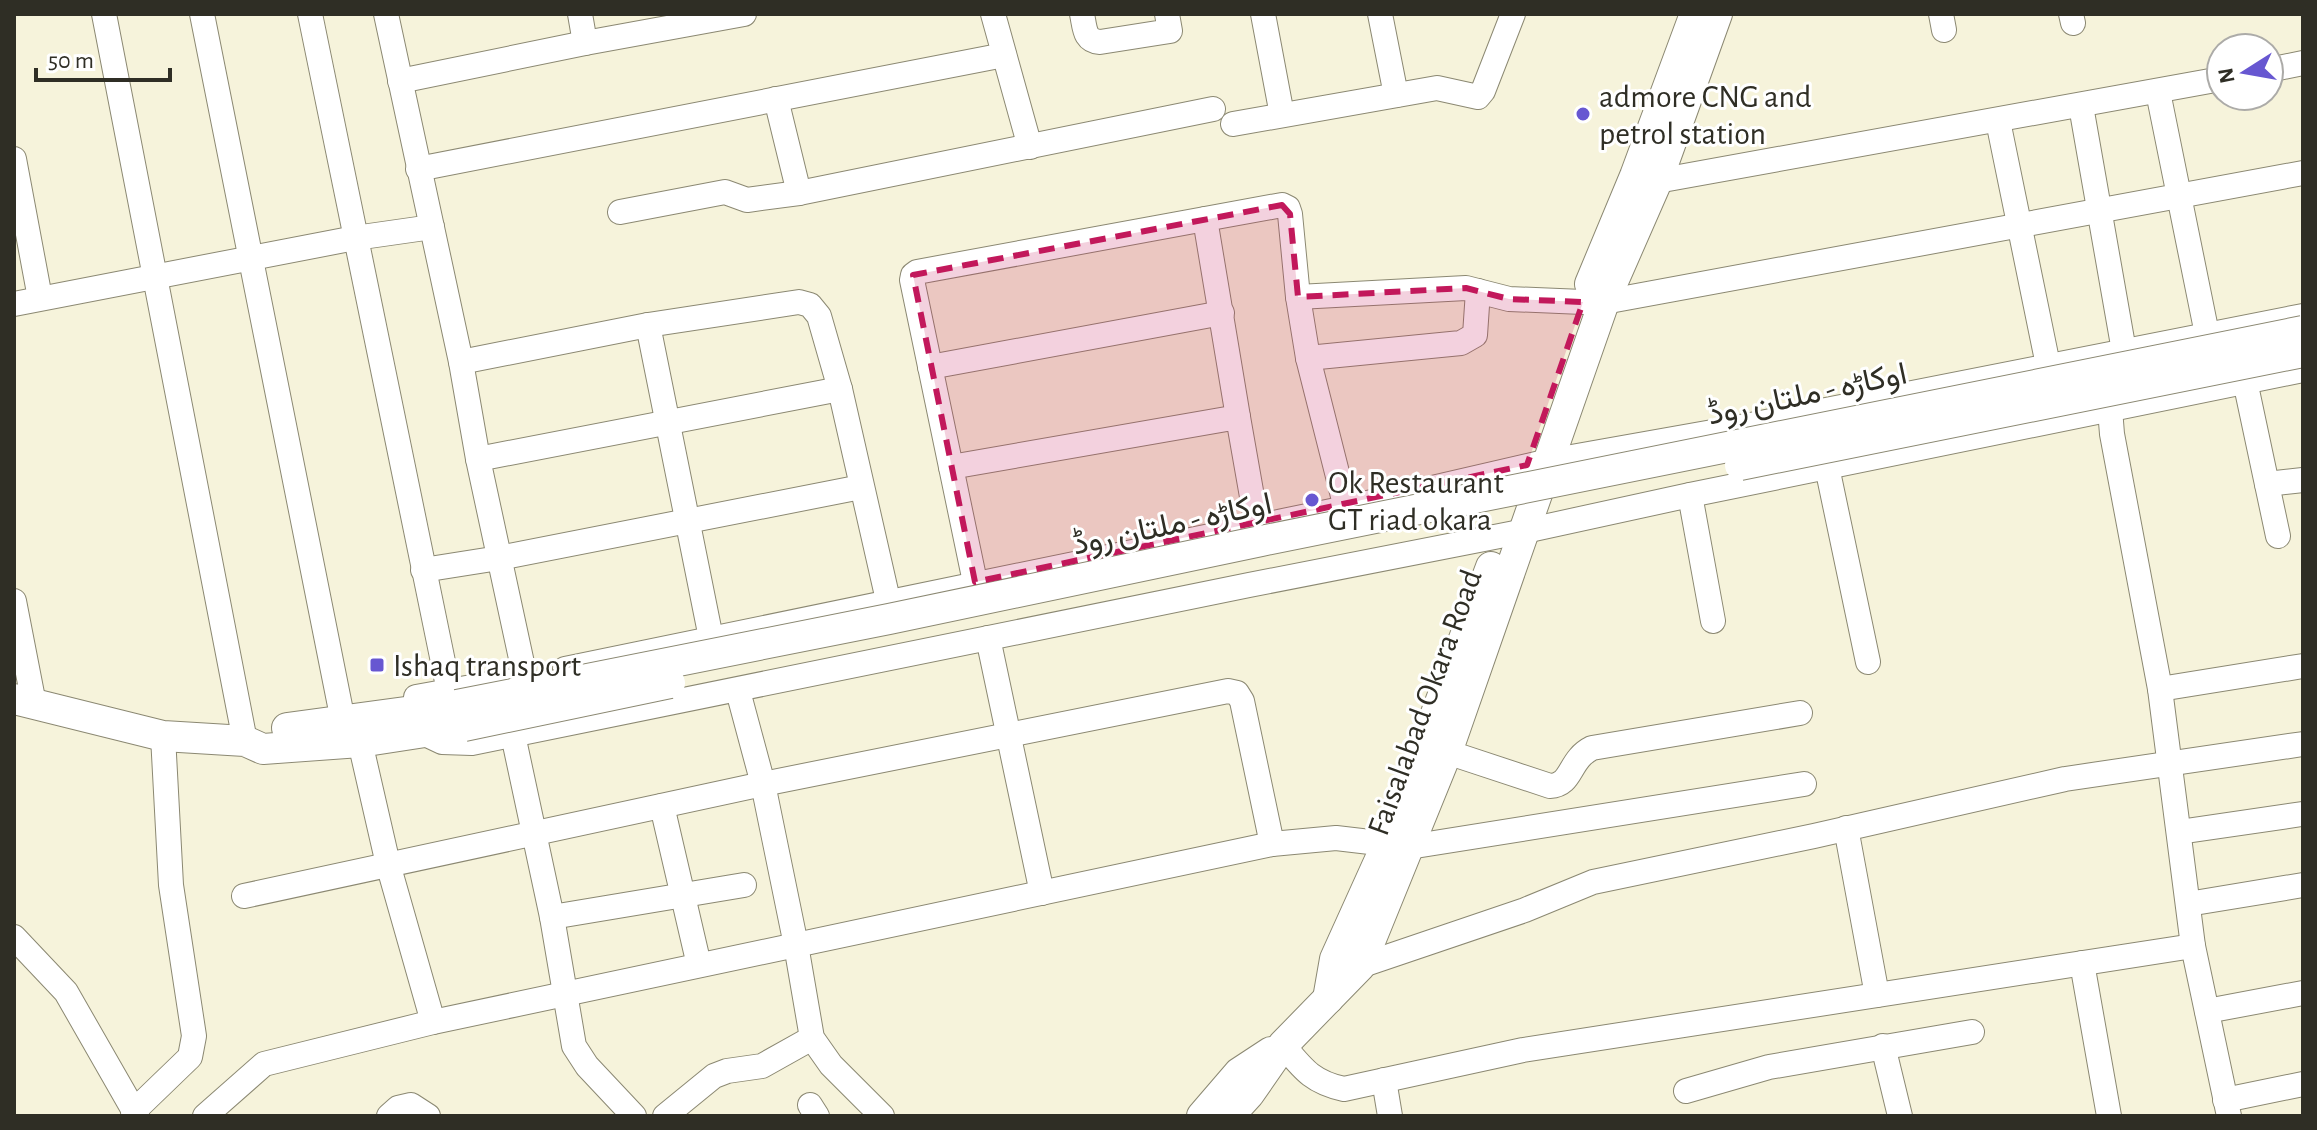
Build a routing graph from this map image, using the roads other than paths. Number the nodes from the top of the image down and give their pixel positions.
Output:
1 (104, 14) edge
2 (202, 14) edge
3 (310, 14) edge
4 (386, 14) edge
5 (580, 14) edge
6 (744, 14) edge
7 (993, 14) edge
8 (1082, 14) edge
9 (1167, 14) edge
10 (1263, 14) edge
11 (1380, 14) edge
12 (1513, 14) edge
13 (1695, 14) edge
14 (1717, 14) edge
15 (585, 43) junction
16 (1004, 55) junction
17 (400, 81) junction
18 (2205, 82) edge
19 (2158, 92) junction
20 (1396, 95) junction
21 (776, 99) junction
22 (2081, 106) junction
23 (1282, 115) junction
24 (1998, 121) junction
25 (1030, 147) junction
26 (14, 159) edge
27 (418, 169) junction
28 (2303, 173) edge
29 (1657, 181) junction
30 (799, 193) junction
31 (2179, 196) junction
32 (2099, 211) junction
33 (620, 212) dead end
34 (1205, 219) junction
35 (2020, 226) junction
36 (432, 227) junction
37 (355, 238) junction
38 (252, 257) junction
39 (155, 277) junction
40 (1478, 291) junction
41 (1298, 297) junction
42 (40, 298) junction
43 (1593, 302) junction
44 (14, 304) edge
45 (1222, 313) junction
46 (2303, 316) edge
47 (648, 325) junction
48 (2303, 331) edge
49 (2207, 334) junction
50 (2124, 351) junction
51 (2303, 352) edge
52 (1308, 358) junction
53 (461, 362) junction
54 (2048, 365) junction
55 (930, 367) junction
56 (2303, 370) edge
57 (2245, 381) junction
58 (840, 389) junction
59 (2110, 409) junction
60 (1238, 417) junction
61 (667, 422) junction
62 (478, 459) junction
63 (1538, 463) junction
64 (951, 467) junction
65 (1827, 467) junction
66 (2303, 480) edge
67 (2267, 484) junction
68 (861, 487) junction
69 (1690, 495) junction
70 (1346, 508) junction
71 (688, 521) junction
72 (1257, 525) junction
73 (1514, 533) junction
74 (2278, 536) dead end
75 (499, 558) junction
76 (423, 570) junction
77 (975, 582) junction
78 (888, 600) junction
79 (14, 601) edge
80 (1713, 621) dead end
81 (711, 638) junction
82 (988, 638) junction
83 (1868, 662) dead end
84 (2303, 666) edge
85 (525, 677) junction
86 (2160, 689) junction
87 (738, 691) junction
88 (24, 702) edge
89 (457, 707) junction
90 (341, 711) junction
91 (1800, 713) dead end
92 (307, 727) junction
93 (423, 733) junction
94 (513, 735) junction
95 (1008, 735) junction
96 (163, 736) junction
97 (245, 741) junction
98 (360, 742) junction
99 (2303, 744) edge
100 (1447, 752) junction
101 (2170, 765) junction
102 (763, 784) junction
103 (1804, 784) dead end
104 (662, 806) junction
105 (2302, 814) edge
106 (1846, 828) junction
107 (2179, 832) junction
108 (533, 834) junction
109 (1272, 844) junction
110 (1398, 846) junction
111 (388, 864) junction
112 (744, 885) dead end
113 (2303, 885) edge
114 (1042, 893) junction
115 (683, 895) junction
116 (244, 896) dead end
117 (2188, 904) junction
118 (552, 917) junction
119 (14, 937) edge
120 (796, 945) junction
121 (2193, 946) junction
122 (2082, 963) junction
123 (699, 965) junction
124 (1360, 966) junction
125 (566, 993) junction
126 (2303, 993) edge
127 (1877, 995) junction
128 (1328, 999) junction
129 (2207, 1011) junction
130 (433, 1022) junction
131 (1972, 1032) dead end
132 (812, 1038) junction
133 (1283, 1045) junction
134 (1883, 1046) junction
135 (1384, 1080) junction
136 (2303, 1084) edge
137 (1686, 1091) dead end
138 (2227, 1108) edge
139 (1245, 1109) edge
140 (135, 1114) edge
141 (205, 1116) edge
142 (389, 1116) edge
143 (428, 1116) edge
144 (634, 1116) edge
145 (665, 1116) edge
146 (882, 1116) edge
147 (1202, 1116) edge
148 (1390, 1116) edge
149 (1900, 1116) edge
150 (2109, 1116) edge

1 - 39 street
2 - 38 street
3 - 37 street
4 - 17 street
5 - 15 street
6 - 15 street
7 - 16 street
8 - 9 street
10 - 23 street
11 - 20 street
12 - 20 street
13 - 43 main road, Faisalabad Okara Road
14 - 29 main road, Faisalabad Okara Road
15 - 17 street
16 - 21 street
16 - 25 street
17 - 27 street
18 - 19 street
19 - 22 street
19 - 31 street
20 - 23 street
21 - 27 street
21 - 30 street
22 - 24 street
22 - 32 street
23 - 25 street
24 - 29 street
24 - 35 street
25 - 30 street
26 - 42 street
27 - 36 street
28 - 31 street
29 - 43 main road, Faisalabad Okara Road
30 - 33 street
31 - 32 street
31 - 49 street
32 - 35 street
32 - 50 street
34 - 41 street
34 - 45 street
34 - 55 street
35 - 43 street
35 - 54 street
36 - 37 street
36 - 53 street
37 - 38 street
37 - 76 street
38 - 39 street
38 - 90 street
39 - 42 street
39 - 97 street
40 - 41 street
40 - 43 street
40 - 52 street
41 - 52 street
42 - 44 street
43 - 63 main road, Faisalabad Okara Road
45 - 55 street
45 - 60 street
46 - 49 street
47 - 53 street
47 - 58 street
47 - 61 street
48 - 89 main road, اوکاڑہ - ملتان روڈ, bridge
49 - 50 street
50 - 54 street
51 - 89 main road, اوکاڑہ - ملتان روڈ, bridge
52 - 70 street
53 - 62 street
54 - 63 street
55 - 64 street
56 - 57 street
57 - 59 street
57 - 67 street
58 - 61 street
58 - 68 street
59 - 65 street
59 - 86 street
60 - 64 street
60 - 72 street
61 - 62 street
61 - 71 street
62 - 75 street
63 - 70 street
63 - 73 main road, Faisalabad Okara Road
64 - 77 street
65 - 69 street
65 - 83 street
66 - 67 street
67 - 74 street
68 - 71 street
68 - 78 street
69 - 73 street
69 - 80 street
70 - 72 street
71 - 75 street
71 - 81 street
72 - 77 street
73 - 82 street
73 - 100 main road, Faisalabad Okara Road
73 - 110 main road, Faisalabad Okara Road
75 - 76 street
75 - 85 street
76 - 89 street
77 - 78 street
78 - 81 street
79 - 88 street
81 - 85 street
82 - 87 street
82 - 95 street
84 - 86 street
85 - 89 street
86 - 101 street
87 - 94 street
87 - 102 street
88 - 96 main road, اوکاڑہ - ملتان روڈ
89 - 90 street
89 - 92 main road, اوکاڑہ - ملتان روڈ
89 - 93 main road, اوکاڑہ - ملتان روڈ
90 - 92 street
91 - 100 street
92 - 97 main road, اوکاڑہ - ملتان روڈ
93 - 94 street
93 - 98 main road, اوکاڑہ - ملتان روڈ
94 - 108 street
95 - 102 street
95 - 109 street
95 - 114 street
96 - 97 main road, اوکاڑہ - ملتان روڈ
96 - 140 street
97 - 98 main road, اوکاڑہ - ملتان روڈ
98 - 111 street
99 - 101 street
100 - 110 main road, Faisalabad Okara Road
101 - 106 street
101 - 107 street
102 - 104 street
102 - 120 street
103 - 110 street
104 - 108 street
104 - 115 street
105 - 107 street
106 - 124 street
106 - 127 street
107 - 117 street
108 - 111 street
108 - 118 street
109 - 110 street
109 - 114 street
110 - 124 main road, Faisalabad Okara Road
110 - 128 main road, Faisalabad Okara Road
111 - 116 street
111 - 130 street
112 - 115 street
113 - 117 street
114 - 120 street
115 - 118 street
115 - 123 street
117 - 121 street
118 - 125 street
119 - 140 street
120 - 123 street
120 - 132 street
121 - 122 street
121 - 129 street
122 - 127 street
122 - 150 street
123 - 125 street
124 - 128 main road, Faisalabad Okara Road
125 - 130 street
125 - 144 street
126 - 129 street
127 - 135 street
128 - 133 main road, Faisalabad Okara Road
129 - 138 street
130 - 141 street
131 - 134 street
132 - 145 street
132 - 146 street
133 - 135 street
133 - 139 main road
133 - 147 main road, Faisalabad Okara Road
134 - 137 street
134 - 149 street
135 - 148 street
136 - 138 street
142 - 143 street

